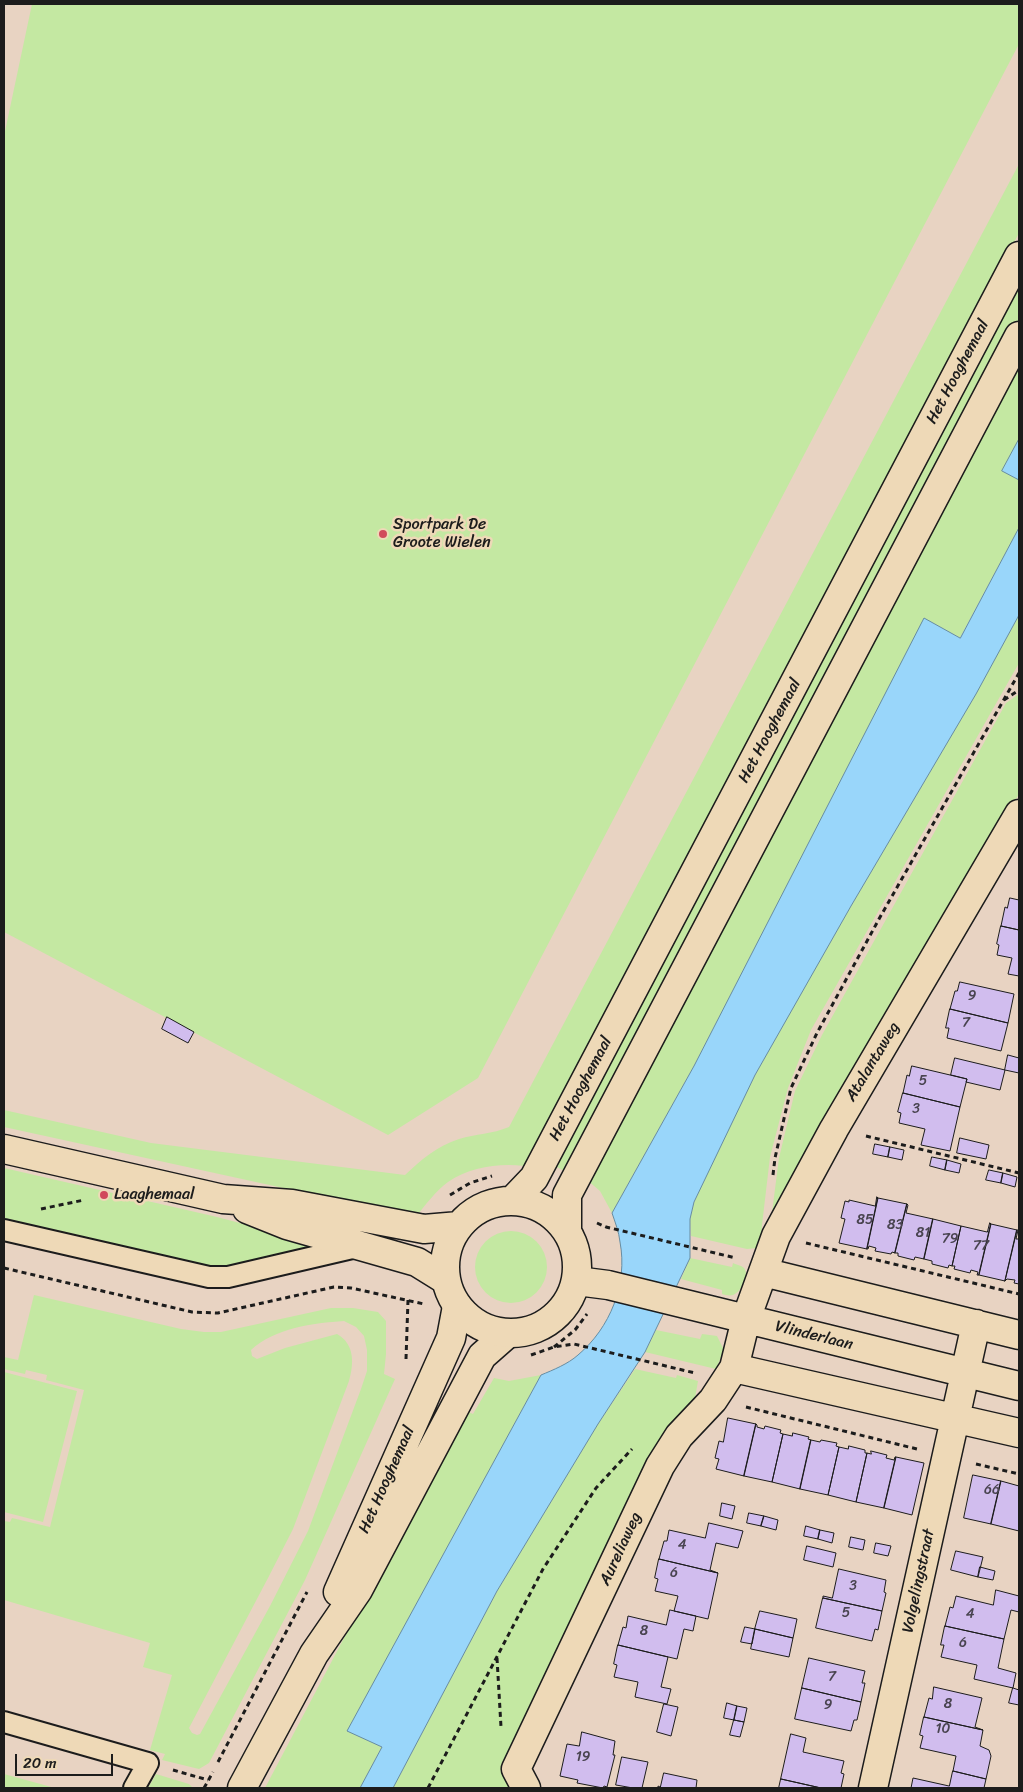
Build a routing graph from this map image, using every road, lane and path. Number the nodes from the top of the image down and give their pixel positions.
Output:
1 (1019, 256) edge
2 (1019, 336) edge
3 (1019, 673) edge
4 (1019, 690) edge
5 (1004, 700) junction
6 (1019, 814) edge
7 (834, 1129) junction
8 (4, 1149) edge
9 (1019, 1173) edge
10 (773, 1177) dead end
11 (534, 1178) junction
12 (86, 1199) dead end
13 (223, 1199) junction
14 (513, 1200) junction
15 (40, 1210) dead end
16 (459, 1226) junction
17 (606, 1227) dead end
18 (424, 1229) junction
19 (4, 1230) edge
20 (568, 1231) junction
21 (776, 1236) junction
22 (361, 1246) junction
23 (738, 1258) dead end
24 (417, 1262) junction
25 (763, 1272) junction
26 (446, 1280) junction
27 (595, 1283) junction
28 (1019, 1294) edge
29 (425, 1304) dead end
30 (457, 1306) junction
31 (746, 1319) junction
32 (976, 1324) junction
33 (507, 1334) junction
34 (1019, 1334) edge
35 (734, 1368) junction
36 (682, 1370) dead end
37 (964, 1373) junction
38 (1019, 1386) edge
39 (713, 1400) junction
40 (954, 1418) junction
41 (1019, 1433) edge
42 (636, 1445) dead end
43 (946, 1457) junction
44 (1019, 1474) edge
45 (314, 1654) junction
46 (497, 1658) junction
47 (4, 1722) edge
48 (148, 1763) junction
49 (521, 1779) edge
50 (208, 1780) dead end
51 (134, 1788) edge
52 (242, 1788) edge
53 (428, 1788) edge
54 (873, 1788) edge

1 - 11 street, Het Hooghemaal
2 - 20 street
3 - 5 path
4 - 5 path
5 - 10 path
6 - 7 street, Atalantaweg
7 - 9 path
7 - 21 street, Atalantaweg
8 - 13 street
11 - 14 street, Het Hooghemaal
11 - 18 path
12 - 15 path
13 - 18 street
13 - 22 street
14 - 16 street
14 - 20 street
16 - 18 street
16 - 26 street
17 - 23 path
19 - 22 lane
20 - 27 street
21 - 25 street, Atalantaweg
21 - 28 path
22 - 24 street
24 - 26 street
24 - 29 path
25 - 31 street, Atalantaweg
25 - 32 street
26 - 30 street
27 - 31 street, Vlinderlaan
27 - 33 street
27 - 36 path
30 - 33 street
30 - 45 street, Het Hooghemaal
31 - 35 street, Aureliaweg
31 - 37 street, Vlinderlaan
32 - 34 street
32 - 37 street, Volgelingstraat
33 - 45 street, Het Hooghemaal
35 - 39 street, Aureliaweg
35 - 40 street
37 - 38 street, Vlinderlaan
37 - 40 street, Volgelingstraat
39 - 43 path
39 - 49 street, Aureliaweg
40 - 41 street
40 - 43 street, Volgelingstraat
42 - 46 path
43 - 44 path
43 - 54 street, Volgelingstraat
45 - 52 street, Het Hooghemaal
46 - 49 path
46 - 53 path
47 - 48 lane
48 - 50 path
48 - 51 lane

